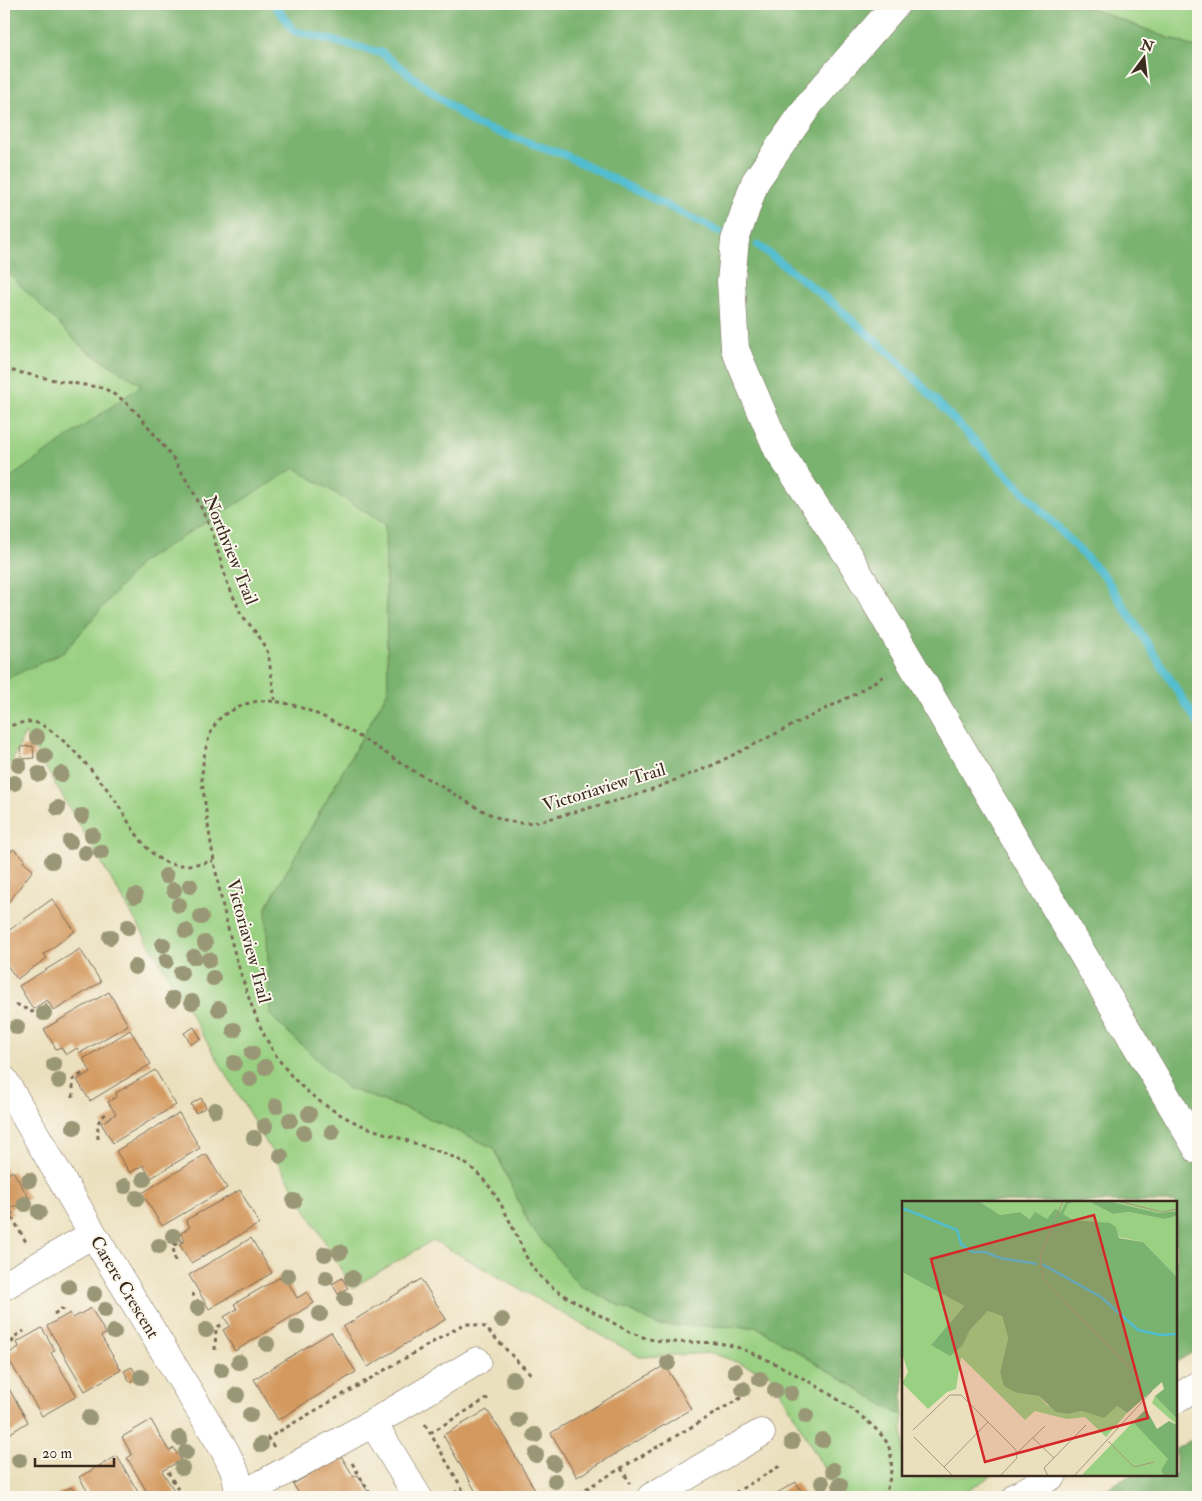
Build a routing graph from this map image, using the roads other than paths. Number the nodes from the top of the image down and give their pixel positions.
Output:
1 (896, 4) edge
2 (4, 1080) edge
3 (1198, 1150) edge
4 (93, 1234) junction
5 (4, 1286) edge
6 (477, 1361) dead end
7 (1198, 1385) edge
8 (1177, 1397) edge
9 (374, 1423) junction
10 (761, 1433) dead end
11 (1050, 1476) edge
12 (240, 1496) edge
13 (418, 1497) edge
14 (651, 1497) edge
15 (1016, 1497) edge

1 - 3 street
2 - 4 street, Carere Crescent
4 - 5 street
4 - 12 street, Carere Crescent
6 - 9 street
7 - 8 street
9 - 12 street
9 - 13 street
10 - 14 street
11 - 15 street

